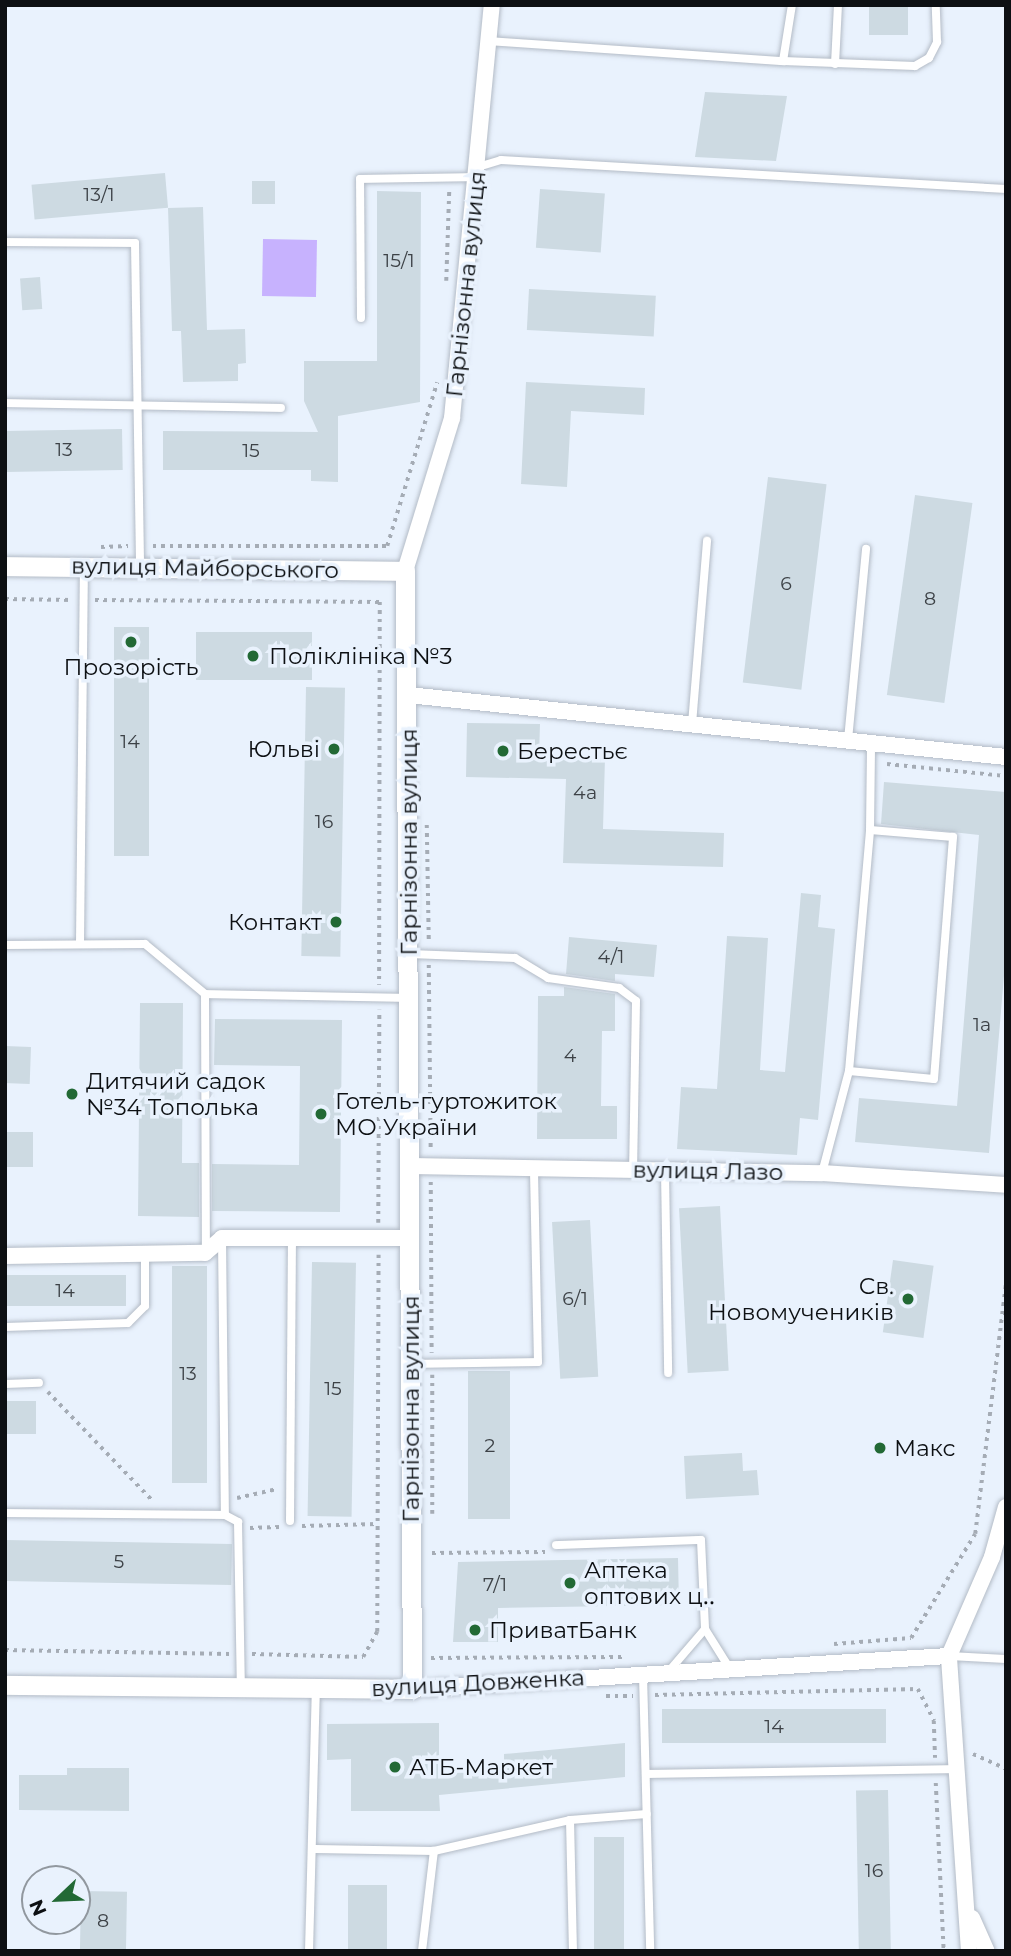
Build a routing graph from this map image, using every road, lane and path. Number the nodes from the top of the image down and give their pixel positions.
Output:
1 (492, 5) edge
2 (792, 5) edge
3 (838, 5) edge
4 (936, 5) edge
5 (488, 41) junction
6 (783, 61) junction
7 (835, 64) junction
8 (478, 172) junction
9 (450, 178) junction
10 (1006, 189) edge
11 (5, 242) edge
12 (446, 285) dead end
13 (361, 318) dead end
14 (438, 378) dead end
15 (5, 403) edge
16 (139, 406) junction
17 (281, 408) dead end
18 (707, 541) dead end
19 (140, 545) junction
20 (90, 547) dead end
21 (866, 549) dead end
22 (5, 566) edge
23 (84, 567) junction
24 (140, 568) junction
25 (405, 570) junction
26 (5, 599) edge
27 (84, 600) junction
28 (362, 603) dead end
29 (408, 695) junction
30 (692, 724) junction
31 (848, 740) junction
32 (870, 743) junction
33 (1006, 757) edge
34 (887, 764) dead end
35 (1006, 776) edge
36 (427, 819) dead end
37 (870, 830) junction
38 (80, 943) junction
39 (5, 944) edge
40 (419, 954) junction
41 (205, 994) junction
42 (410, 998) junction
43 (849, 1072) junction
44 (411, 1166) junction
45 (431, 1166) junction
46 (534, 1168) junction
47 (633, 1170) junction
48 (665, 1171) junction
49 (822, 1173) junction
50 (1006, 1185) edge
51 (222, 1238) junction
52 (292, 1238) junction
53 (411, 1238) junction
54 (205, 1253) junction
55 (145, 1254) junction
56 (5, 1256) edge
57 (1006, 1283) edge
58 (5, 1327) edge
59 (411, 1364) junction
60 (432, 1364) junction
61 (668, 1373) dead end
62 (39, 1383) joint
63 (5, 1384) edge
64 (290, 1486) junction
65 (225, 1501) junction
66 (1006, 1507) edge
67 (5, 1513) edge
68 (166, 1515) junction
69 (225, 1516) junction
70 (290, 1521) dead end
71 (377, 1524) dead end
72 (432, 1526) dead end
73 (239, 1528) junction
74 (432, 1539) dead end
75 (555, 1545) joint
76 (432, 1553) junction
77 (999, 1554) edge
78 (432, 1566) dead end
79 (705, 1629) junction
80 (830, 1644) dead end
81 (431, 1651) dead end
82 (949, 1656) junction
83 (638, 1657) dead end
84 (1006, 1658) edge
85 (730, 1670) junction
86 (667, 1673) junction
87 (643, 1675) junction
88 (5, 1685) edge
89 (241, 1687) junction
90 (316, 1688) junction
91 (412, 1689) junction
92 (644, 1695) junction
93 (590, 1696) dead end
94 (955, 1745) junction
95 (957, 1769) junction
96 (1006, 1769) edge
97 (936, 1770) junction
98 (649, 1774) junction
99 (648, 1814) junction
100 (570, 1820) junction
101 (315, 1849) junction
102 (434, 1851) junction
103 (969, 1913) junction
104 (309, 1951) edge
105 (422, 1951) edge
106 (573, 1951) edge
107 (650, 1951) edge
108 (944, 1951) edge
109 (969, 1951) edge
110 (987, 1951) edge

1 - 5 street, Гарнізонна вулиця
2 - 6 lane
3 - 7 lane
4 - 7 lane
5 - 6 lane
5 - 8 street, Гарнізонна вулиця
6 - 7 lane
8 - 9 lane
8 - 10 lane
8 - 25 street, Гарнізонна вулиця
9 - 12 path
9 - 13 lane
11 - 16 lane
14 - 19 path
15 - 16 lane
16 - 17 lane
16 - 19 lane
18 - 30 lane
19 - 20 path
19 - 24 lane
21 - 31 lane
22 - 23 street, вулиця Майборського
23 - 24 street, вулиця Майборського
23 - 27 lane
24 - 25 street, вулиця Майборського
25 - 29 street, Гарнізонна вулиця
26 - 27 path
27 - 28 path
27 - 38 lane
29 - 30 street
29 - 40 street, Гарнізонна вулиця
30 - 31 street
31 - 32 street
32 - 33 street
32 - 37 lane
34 - 35 path
36 - 40 path
37 - 43 lane
37 - 43 lane
38 - 39 lane
38 - 41 lane
40 - 42 street, Гарнізонна вулиця
40 - 45 path
40 - 47 lane
41 - 42 lane
41 - 54 lane
42 - 44 street, Гарнізонна вулиця
43 - 49 lane
44 - 45 street, вулиця Лазо
44 - 53 street, Гарнізонна вулиця
45 - 46 street, вулиця Лазо
45 - 60 path
46 - 47 street, вулиця Лазо
46 - 60 lane
47 - 48 street, вулиця Лазо
48 - 49 street, вулиця Лазо
48 - 61 lane
49 - 50 street, вулиця Лазо
51 - 52 street
51 - 54 street
51 - 65 lane
52 - 53 street
52 - 64 lane
53 - 59 street, Гарнізонна вулиця
54 - 55 street
55 - 56 street
55 - 58 lane
57 - 80 path
59 - 60 lane
59 - 91 street, Гарнізонна вулиця
60 - 72 path
62 - 63 lane
62 - 68 path
64 - 65 path
64 - 70 lane
65 - 69 lane
66 - 77 street
67 - 68 lane
68 - 69 lane
69 - 73 lane
71 - 73 path
73 - 89 lane
74 - 76 path
75 - 76 path
75 - 79 lane
76 - 78 path
77 - 82 street
79 - 85 lane
79 - 86 lane
81 - 83 path
82 - 84 lane
82 - 85 street, вулиця Довженка
82 - 94 street
85 - 86 street, вулиця Довженка
86 - 87 street, вулиця Довженка
87 - 91 street, вулиця Довженка
87 - 92 lane
88 - 89 street, вулиця Довженка
89 - 90 street, вулиця Довженка
90 - 91 street, вулиця Довженка
90 - 101 lane
92 - 93 path
92 - 97 path
92 - 98 lane
94 - 95 street
94 - 96 path
95 - 97 lane
95 - 103 street
97 - 98 lane
97 - 108 path
98 - 99 lane
99 - 100 lane
99 - 107 lane
100 - 102 lane
100 - 106 lane
101 - 102 lane
101 - 104 lane
102 - 105 lane
103 - 109 street
103 - 110 street

